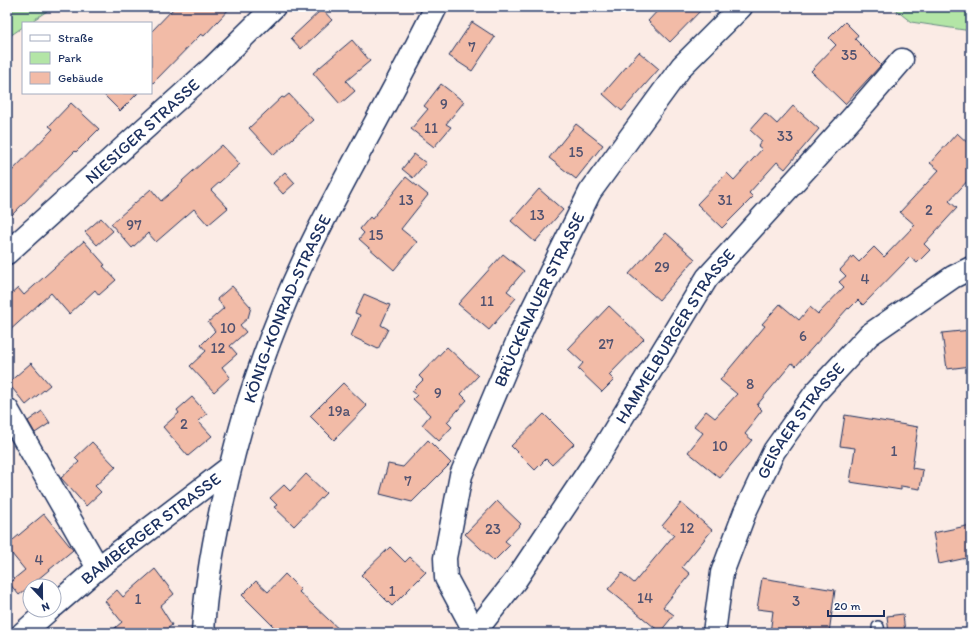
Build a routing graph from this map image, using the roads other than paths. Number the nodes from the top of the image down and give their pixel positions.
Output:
1 (274, 7) edge
2 (436, 7) edge
3 (740, 7) edge
4 (902, 60) dead end
5 (7, 253) edge
6 (971, 268) edge
7 (7, 409) edge
8 (229, 468) junction
9 (98, 568) junction
10 (62, 599) edge
11 (40, 618) edge
12 (23, 633) edge
13 (203, 633) edge
14 (475, 633) edge
15 (714, 633) edge

1 - 5 street, NIESIGER STRASSE
2 - 8 street, KÖNIG-KONRAD-STRASSE
3 - 14 street, BRÜCKENAUER STRASSE
4 - 14 street, HAMMELBURGER STRASSE
6 - 15 street, GEISAER STRASSE
7 - 9 street
8 - 9 street, BAMBERGER STRASSE
8 - 13 street, KÖNIG-KONRAD-STRASSE
9 - 10 street, BAMBERGER STRASSE
11 - 12 street

